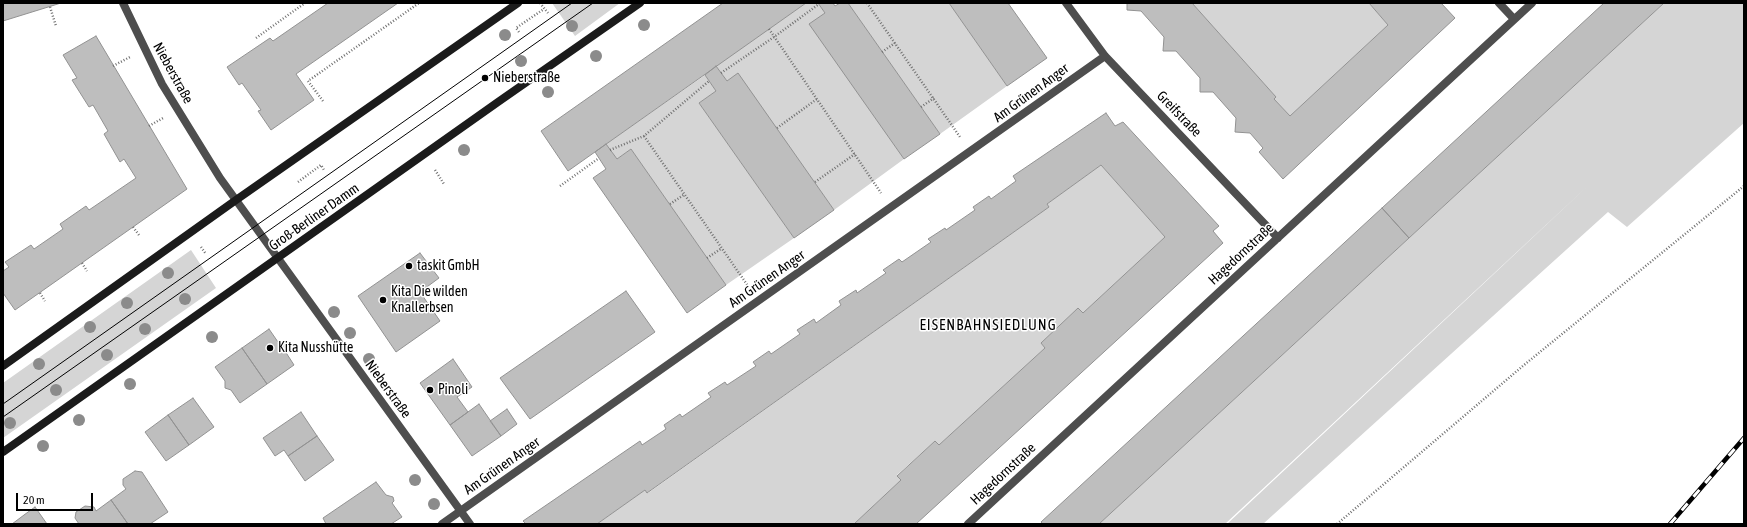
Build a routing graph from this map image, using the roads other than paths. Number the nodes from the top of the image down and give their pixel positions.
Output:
1 (123, 3) edge
2 (518, 3) edge
3 (640, 3) edge
4 (1066, 3) edge
5 (1499, 3) edge
6 (1532, 3) edge
7 (1514, 19) junction
8 (1106, 56) junction
9 (236, 200) junction
10 (1278, 238) junction
11 (278, 258) junction
12 (3, 366) edge
13 (3, 452) edge
14 (460, 511) junction
15 (442, 524) edge
16 (470, 524) edge
17 (968, 524) edge

1 - 9 street, Nieberstraße
2 - 9 main road
3 - 11 main road, Groß-Berliner Damm
4 - 8 street, Greifstraße
5 - 7 street
6 - 7 street, Hagedornstraße
7 - 10 street, Hagedornstraße
8 - 10 street, Greifstraße
8 - 14 street, Am Grünen Anger
9 - 11 street, Nieberstraße
9 - 12 main road
10 - 17 street, Hagedornstraße
11 - 13 main road, Groß-Berliner Damm
11 - 14 street, Nieberstraße
14 - 15 street, Am Grünen Anger
14 - 16 street, Nieberstraße

